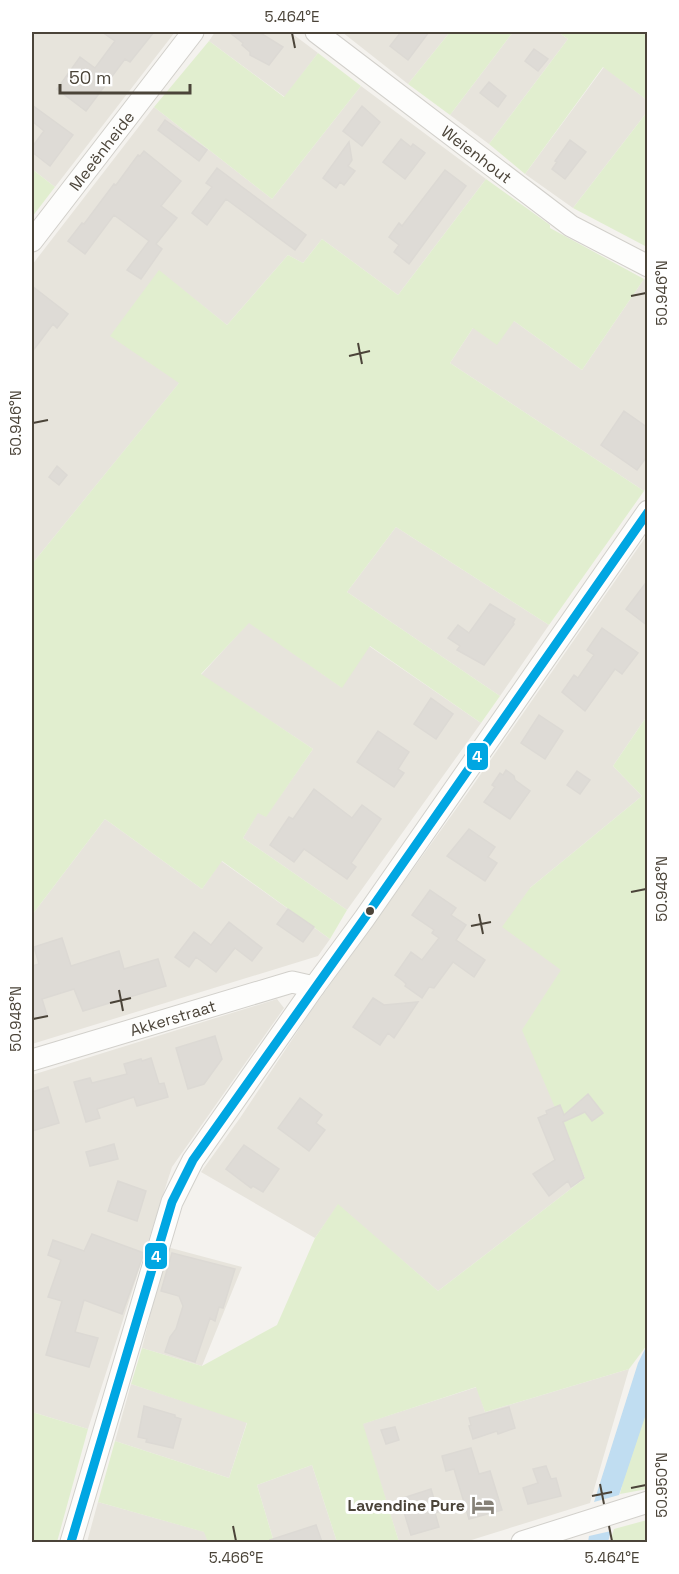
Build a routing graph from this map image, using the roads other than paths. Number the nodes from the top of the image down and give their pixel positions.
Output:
1 (193, 32) edge
2 (316, 32) edge
3 (32, 241) edge
4 (648, 266) edge
5 (648, 511) edge
6 (314, 987) junction
7 (32, 1060) edge
8 (648, 1502) edge
9 (532, 1541) edge
10 (71, 1542) edge

1 - 3 street, Meeënheide
2 - 4 street, Weienhout
5 - 6 street
6 - 7 street, Akkerstraat
6 - 10 street
8 - 9 street

